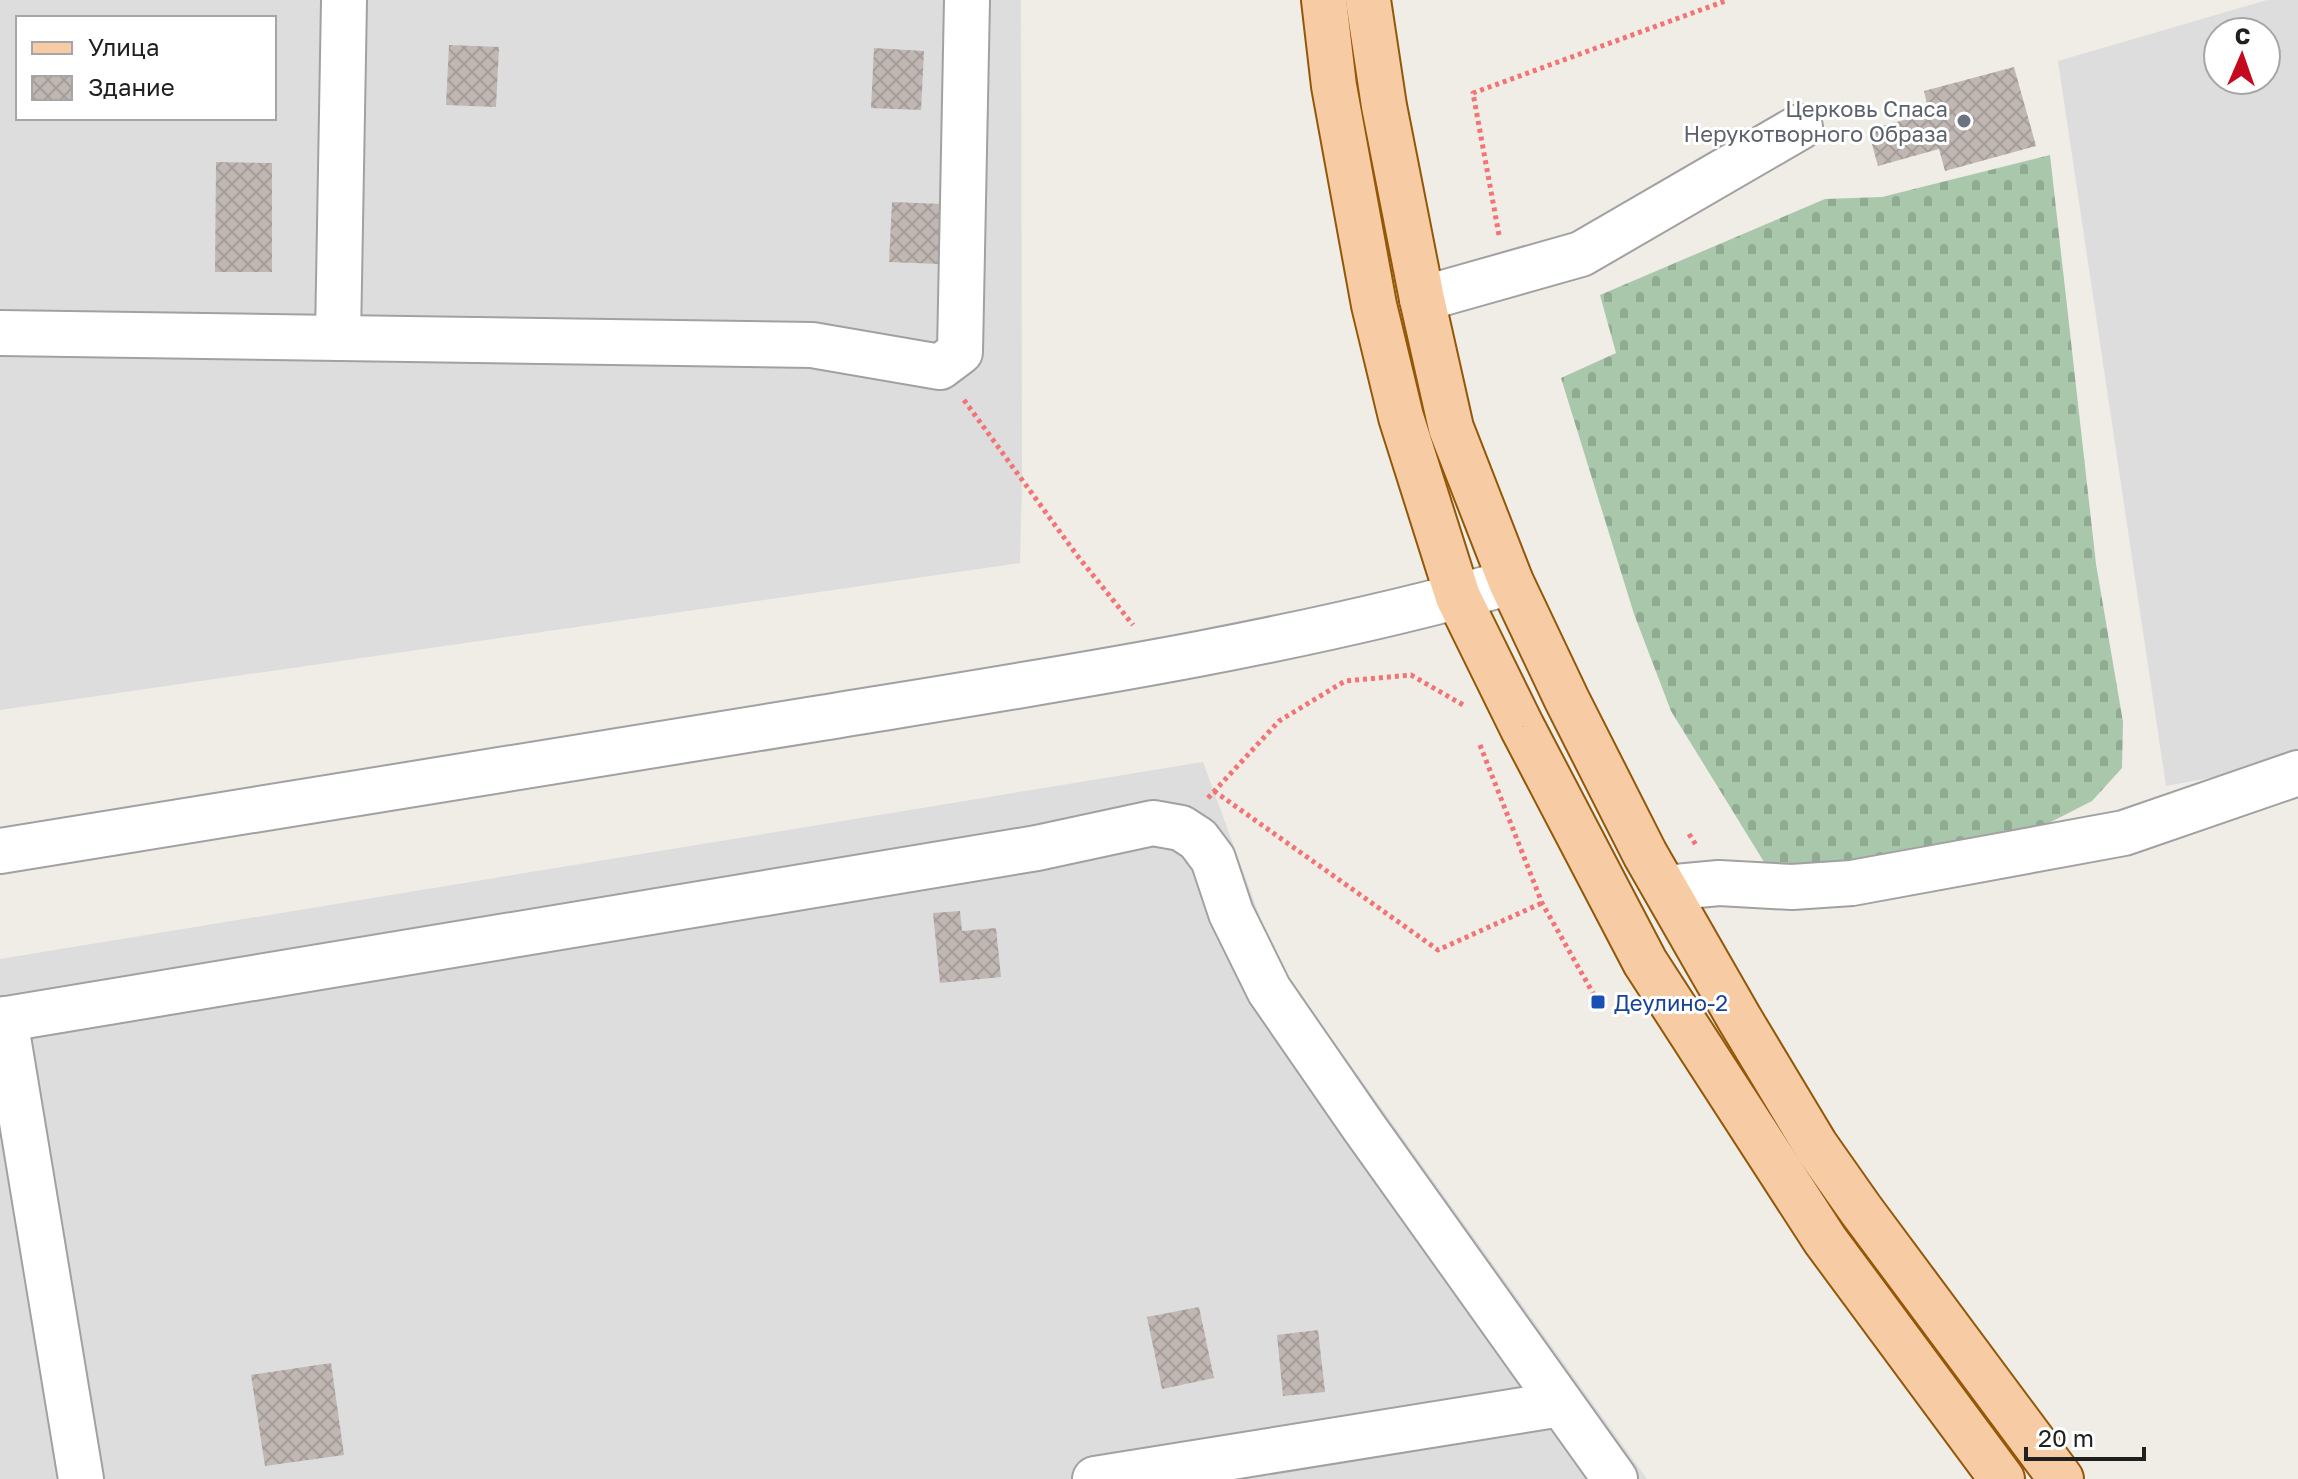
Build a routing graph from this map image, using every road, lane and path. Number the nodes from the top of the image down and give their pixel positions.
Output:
1 (344, 0) edge
2 (967, 0) edge
3 (1324, 0) edge
4 (1368, 0) edge
5 (1728, 0) edge
6 (1800, 127) dead end
7 (1506, 275) junction
8 (1422, 299) junction
9 (0, 333) edge
10 (338, 338) junction
11 (940, 367) junction
12 (1511, 582) junction
13 (1458, 597) junction
14 (1162, 660) junction
15 (1470, 720) dead end
16 (1476, 734) dead end
17 (2298, 773) edge
18 (1214, 791) junction
19 (1181, 828) junction
20 (0, 851) edge
21 (1665, 888) junction
22 (1542, 903) junction
23 (1598, 1002) dead end
24 (3, 1019) edge
25 (1561, 1404) junction
26 (81, 1479) edge
27 (1095, 1479) edge
28 (1615, 1479) edge
29 (2002, 1479) edge
30 (2061, 1479) edge

1 - 10 street
2 - 11 street
3 - 13 main road
4 - 8 main road
5 - 7 path
6 - 7 street
7 - 8 street
8 - 12 main road
9 - 10 street
10 - 11 street
11 - 14 path
12 - 13 street
12 - 21 main road
13 - 14 street
13 - 29 main road
14 - 20 street
15 - 18 path
16 - 22 path
17 - 21 street
18 - 19 path
18 - 22 path
19 - 24 street
19 - 25 street
21 - 30 main road
22 - 23 path
24 - 26 street
25 - 27 street
25 - 28 street

